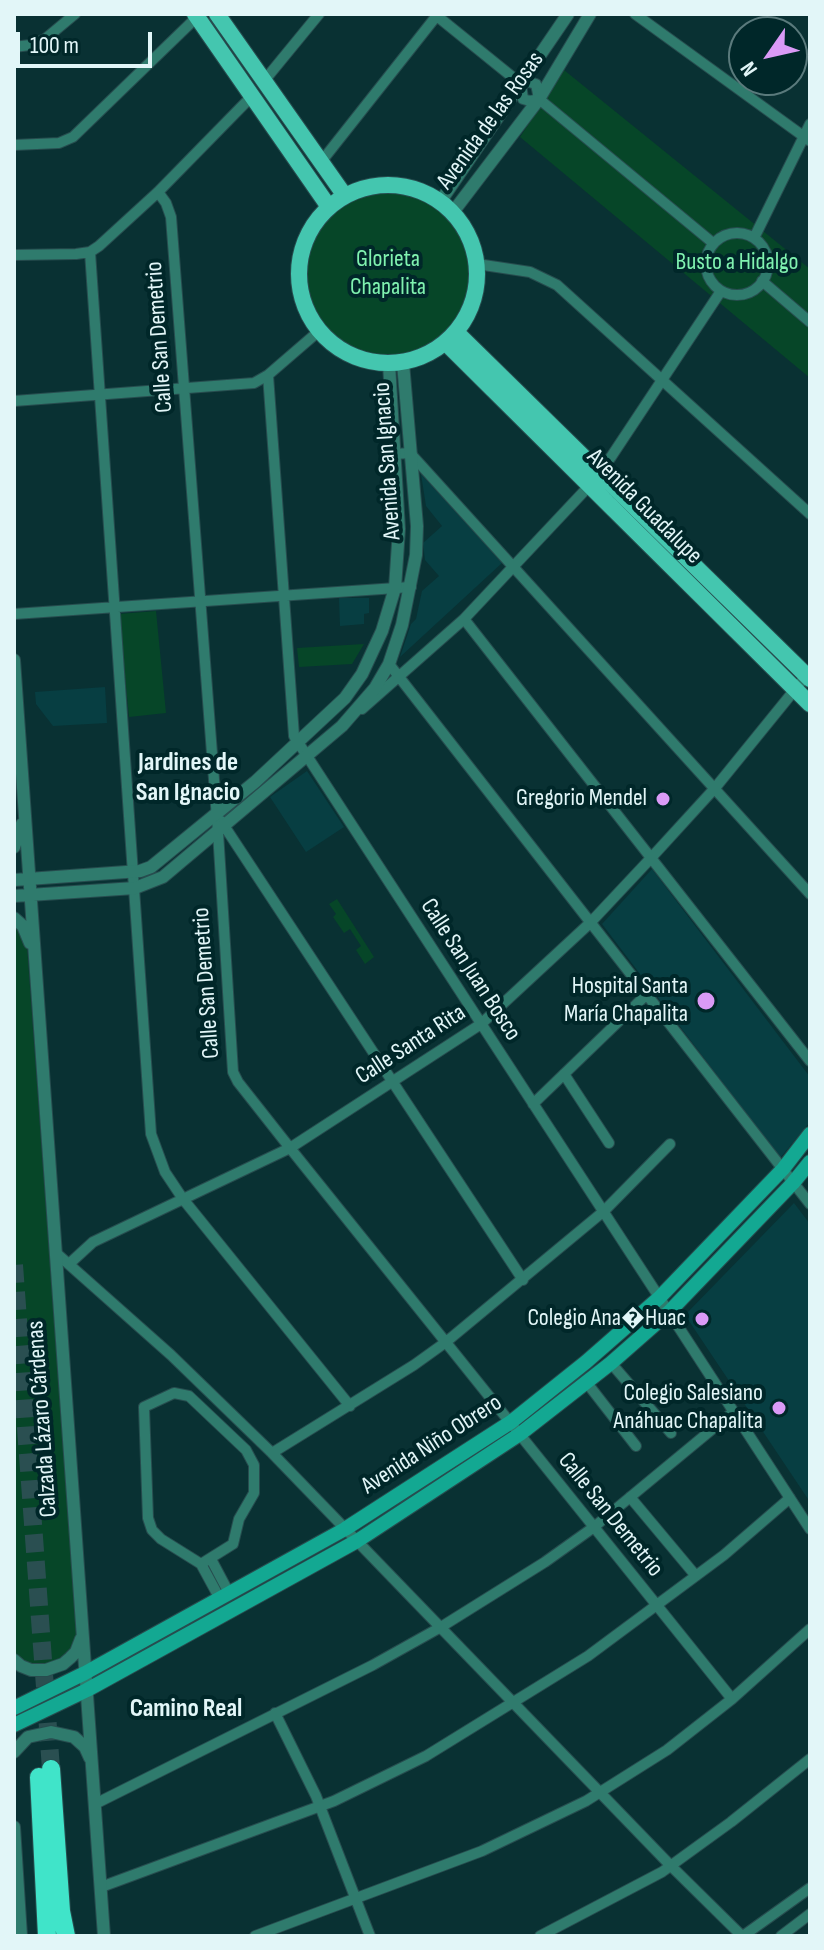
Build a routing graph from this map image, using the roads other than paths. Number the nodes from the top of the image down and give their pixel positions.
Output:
1 (75, 14) edge
2 (217, 14) edge
3 (319, 14) edge
4 (568, 14) edge
5 (590, 14) edge
6 (635, 14) edge
7 (197, 15) edge
8 (437, 15) edge
9 (14, 47) edge
10 (264, 81) junction
11 (521, 84) junction
12 (252, 96) junction
13 (539, 99) junction
14 (810, 124) edge
15 (807, 139) edge
16 (14, 145) edge
17 (321, 162) junction
18 (158, 192) junction
19 (345, 196) junction
20 (329, 207) junction
21 (446, 207) junction
22 (754, 238) junction
23 (713, 243) junction
24 (90, 252) junction
25 (14, 255) edge
26 (477, 264) junction
27 (762, 281) junction
28 (721, 291) junction
29 (810, 322) edge
30 (319, 331) junction
31 (451, 338) junction
32 (396, 363) junction
33 (268, 375) junction
34 (662, 380) junction
35 (184, 389) junction
36 (99, 395) junction
37 (14, 401) edge
38 (410, 453) junction
39 (395, 454) junction
40 (600, 471) junction
41 (589, 486) junction
42 (810, 514) edge
43 (514, 568) junction
44 (411, 587) junction
45 (395, 588) junction
46 (285, 595) junction
47 (200, 601) junction
48 (114, 607) junction
49 (14, 614) edge
50 (464, 619) junction
51 (14, 660) edge
52 (389, 664) junction
53 (809, 675) edge
54 (400, 678) junction
55 (795, 690) junction
56 (810, 704) edge
57 (342, 726) junction
58 (299, 743) junction
59 (308, 756) junction
60 (715, 788) junction
61 (217, 814) junction
62 (25, 815) junction
63 (221, 829) junction
64 (14, 847) edge
65 (651, 858) junction
66 (133, 871) junction
67 (30, 878) junction
68 (14, 880) edge
69 (135, 888) junction
70 (810, 894) edge
71 (31, 895) junction
72 (14, 896) edge
73 (14, 918) edge
74 (590, 923) junction
75 (646, 995) junction
76 (38, 1001) junction
77 (481, 1024) junction
78 (810, 1061) edge
79 (564, 1074) junction
80 (393, 1081) junction
81 (533, 1104) junction
82 (810, 1134) edge
83 (609, 1143) dead end
84 (670, 1144) dead end
85 (290, 1148) junction
86 (810, 1162) edge
87 (783, 1169) junction
88 (793, 1183) junction
89 (183, 1199) junction
90 (810, 1204) edge
91 (604, 1211) junction
92 (55, 1252) junction
93 (69, 1264) junction
94 (523, 1280) junction
95 (659, 1298) junction
96 (669, 1312) junction
97 (446, 1342) junction
98 (611, 1363) junction
99 (587, 1383) junction
100 (350, 1406) junction
101 (733, 1412) junction
102 (516, 1428) junction
103 (671, 1433) dead end
104 (636, 1446) dead end
105 (272, 1453) junction
106 (630, 1497) junction
107 (790, 1498) junction
108 (594, 1527) junction
109 (345, 1529) junction
110 (810, 1529) edge
111 (357, 1541) junction
112 (206, 1561) junction
113 (696, 1576) junction
114 (224, 1596) junction
115 (658, 1607) junction
116 (441, 1627) junction
117 (810, 1629) edge
118 (83, 1634) junction
119 (14, 1660) edge
120 (85, 1673) junction
121 (87, 1690) junction
122 (732, 1699) junction
123 (514, 1702) junction
124 (14, 1708) edge
125 (275, 1713) junction
126 (14, 1725) edge
127 (14, 1752) edge
128 (810, 1759) edge
129 (92, 1761) junction
130 (601, 1793) junction
131 (95, 1804) junction
132 (320, 1806) junction
133 (14, 1827) edge
134 (671, 1866) junction
135 (101, 1887) junction
136 (810, 1888) edge
137 (356, 1898) junction
138 (810, 1914) edge
139 (21, 1936) edge
140 (47, 1936) edge
141 (66, 1936) edge
142 (104, 1936) edge
143 (255, 1936) edge
144 (370, 1936) edge
145 (540, 1936) edge
146 (743, 1936) edge
147 (781, 1936) edge

1 - 9 street
2 - 10 main road
3 - 10 street
4 - 11 street, Avenida de las Rosas
5 - 13 street, Avenida de las Rosas
6 - 15 street
7 - 12 main road
7 - 16 street
8 - 11 street
8 - 17 street
10 - 17 main road
11 - 13 street
11 - 21 street, Avenida de las Rosas
12 - 18 street
12 - 20 main road
13 - 21 street, Avenida de las Rosas
13 - 23 street
14 - 15 street
15 - 22 street
17 - 19 main road
18 - 24 street
18 - 35 street, Calle San Demetrio
19 - 20 main road
19 - 21 main road
20 - 30 main road
21 - 26 main road
22 - 23 street
22 - 27 street
23 - 28 street
24 - 25 street
24 - 36 street
26 - 31 main road
26 - 34 street
27 - 28 street
27 - 29 street
28 - 34 street
30 - 32 main road
30 - 33 street
31 - 32 main road
31 - 40 main road, Avenida Guadalupe
31 - 41 main road, Avenida Guadalupe
32 - 38 street, Avenida San Ignacio
32 - 39 street, Avenida San Ignacio
33 - 35 street
33 - 46 street, Calle San Juan Bosco
34 - 40 street
34 - 42 street
35 - 36 street
35 - 47 street, Calle San Demetrio
36 - 37 street
36 - 48 street
38 - 39 street
38 - 43 street
38 - 44 street, Avenida San Ignacio
39 - 45 street, Avenida San Ignacio
40 - 41 street
40 - 53 main road, Avenida Guadalupe
41 - 43 street
41 - 55 main road, Avenida Guadalupe
43 - 50 street
43 - 60 street
44 - 45 street
44 - 52 street, Avenida San Ignacio
45 - 46 street
45 - 58 street, Avenida San Ignacio
46 - 47 street
46 - 58 street, Calle San Juan Bosco
47 - 48 street
47 - 61 street, Calle San Demetrio
48 - 49 street
48 - 66 street
50 - 54 street
50 - 65 street
51 - 62 street, Calzada Lázaro Cárdenas
52 - 54 street
52 - 57 street, Avenida San Ignacio
53 - 55 street, Calle Santa Rita
54 - 57 street
54 - 74 street
55 - 56 main road, Avenida Guadalupe
55 - 60 street, Calle Santa Rita
57 - 59 street, Avenida San Ignacio
58 - 59 street, Calle San Juan Bosco
58 - 61 street, Avenida San Ignacio
59 - 63 street, Avenida San Ignacio
59 - 77 street, Calle San Juan Bosco
60 - 65 street, Calle Santa Rita
60 - 70 street
61 - 63 street, Calle San Demetrio
61 - 66 street, Avenida San Ignacio
62 - 64 street
62 - 67 street, Calzada Lázaro Cárdenas
63 - 69 street, Avenida San Ignacio
63 - 80 street
63 - 85 street, Calle San Demetrio
65 - 74 street, Calle Santa Rita
65 - 78 street
66 - 67 street, Avenida San Ignacio
66 - 69 street
67 - 68 street, Avenida San Ignacio
67 - 71 street, Calzada Lázaro Cárdenas
69 - 71 street, Avenida San Ignacio
69 - 89 street
71 - 72 street, Avenida San Ignacio
71 - 76 street, Calzada Lázaro Cárdenas
73 - 76 street
74 - 75 street
74 - 77 street, Calle Santa Rita
75 - 79 street
75 - 87 street
76 - 92 street, Calzada Lázaro Cárdenas
77 - 80 street, Calle Santa Rita
77 - 81 street, Calle San Juan Bosco
79 - 81 street
79 - 83 street
80 - 85 street, Calle Santa Rita
80 - 94 street
81 - 91 street, Calle San Juan Bosco
82 - 87 main road, Avenida Niño Obrero
84 - 91 street
85 - 89 street, Calle Santa Rita
85 - 97 street, Calle San Demetrio
86 - 88 main road, Avenida Niño Obrero
87 - 88 street
87 - 95 main road, Avenida Niño Obrero
88 - 90 street
88 - 96 main road, Avenida Niño Obrero
89 - 93 street, Calle Santa Rita
89 - 100 street
91 - 94 street
91 - 95 street, Calle San Juan Bosco
92 - 93 street
92 - 118 street, Calzada Lázaro Cárdenas
93 - 105 street
94 - 97 street
95 - 96 street, Calle San Juan Bosco
95 - 102 main road, Avenida Niño Obrero
96 - 98 main road, Avenida Niño Obrero
96 - 101 street, Calle San Juan Bosco
97 - 100 street
97 - 102 street, Calle San Demetrio
98 - 99 main road, Avenida Niño Obrero
98 - 103 street
99 - 102 main road, Avenida Niño Obrero
99 - 104 street
100 - 105 street
101 - 106 street
101 - 107 street, Calle San Juan Bosco
102 - 108 street, Calle San Demetrio
102 - 109 main road, Avenida Niño Obrero
102 - 111 main road, Avenida Niño Obrero
105 - 109 street
106 - 108 street
106 - 113 street
107 - 110 street, Calle San Juan Bosco
107 - 113 street
108 - 115 street, Calle San Demetrio
108 - 116 street
109 - 111 street
109 - 114 main road, Avenida Niño Obrero
111 - 116 street
111 - 121 main road, Avenida Niño Obrero
112 - 112 street
112 - 114 street
113 - 115 street
114 - 120 main road, Avenida Niño Obrero
115 - 122 street, Calle San Demetrio
115 - 123 street
116 - 123 street
116 - 125 street
117 - 122 street
118 - 119 street
118 - 120 street, Calzada Lázaro Cárdenas
120 - 121 street, Calzada Lázaro Cárdenas
120 - 124 main road, Avenida Niño Obrero
121 - 126 main road, Avenida Niño Obrero
121 - 129 street, Calzada Lázaro Cárdenas
122 - 130 street
123 - 130 street
123 - 132 street
125 - 131 street
125 - 132 street
127 - 129 street
128 - 134 street
129 - 131 street, Calzada Lázaro Cárdenas
130 - 134 street
130 - 137 street
131 - 135 street, Calzada Lázaro Cárdenas
132 - 135 street
132 - 137 street
133 - 139 street
134 - 145 street
134 - 146 street
135 - 142 street, Calzada Lázaro Cárdenas
136 - 146 street
137 - 143 street
137 - 144 street
138 - 147 street
140 - 141 highway

